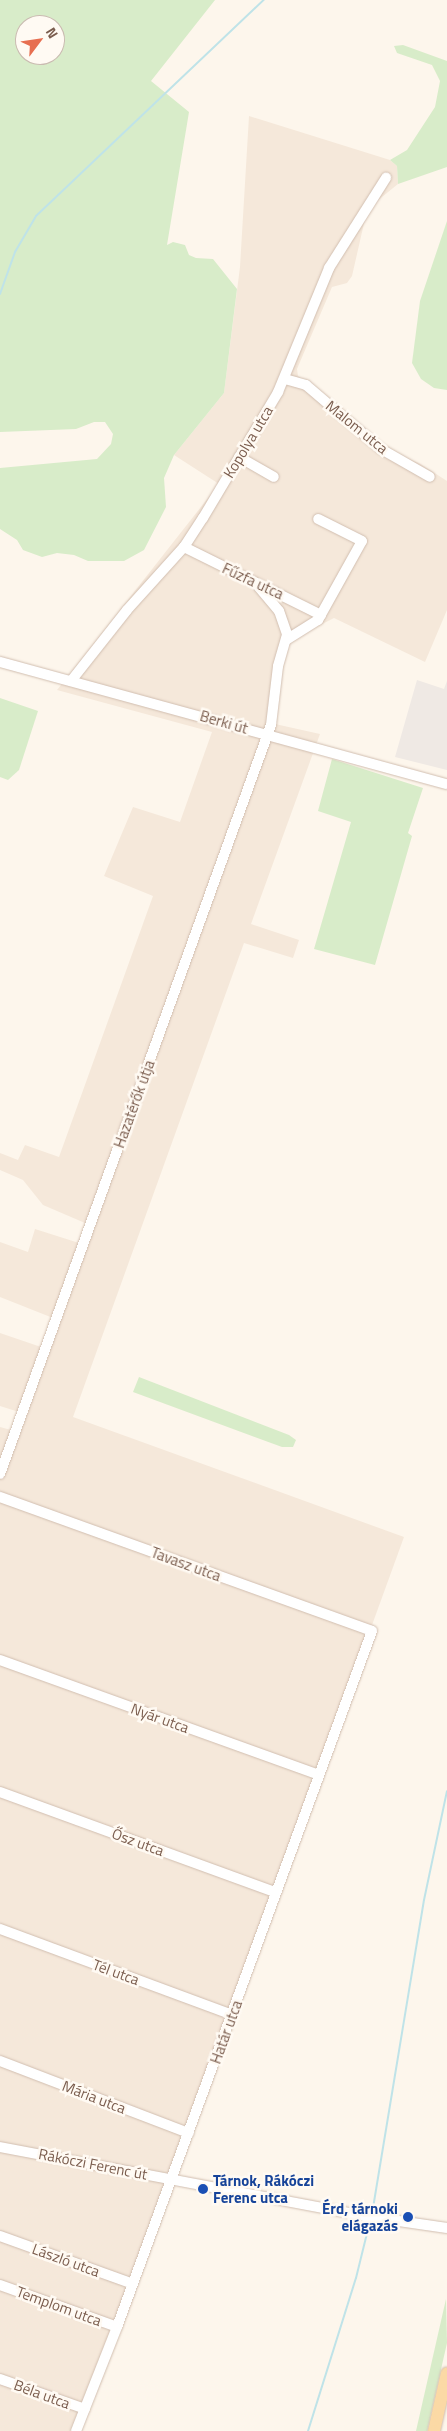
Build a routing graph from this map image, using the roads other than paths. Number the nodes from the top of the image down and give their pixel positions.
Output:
1 (386, 178) dead end
2 (285, 379) junction
3 (239, 457) junction
4 (274, 477) dead end
5 (430, 477) dead end
6 (318, 519) dead end
7 (184, 547) junction
8 (258, 586) junction
9 (321, 615) junction
10 (286, 640) junction
11 (0, 662) edge
12 (71, 681) junction
13 (267, 735) junction
14 (447, 784) edge
15 (0, 1474) edge
16 (0, 1497) edge
17 (372, 1631) joint
18 (0, 1660) edge
19 (319, 1775) junction
20 (0, 1792) edge
21 (276, 1892) junction
22 (0, 1929) edge
23 (232, 2015) junction
24 (0, 2061) edge
25 (189, 2133) junction
26 (0, 2147) edge
27 (172, 2179) junction
28 (403, 2222) junction
29 (447, 2228) edge
30 (447, 2234) edge
31 (0, 2236) edge
32 (133, 2284) junction
33 (0, 2285) edge
34 (117, 2327) junction
35 (447, 2373) edge
36 (0, 2379) edge
37 (444, 2406) edge
38 (85, 2409) junction
39 (76, 2431) edge
40 (434, 2431) edge

1 - 2 street, Kopolya utca
2 - 3 street, Kopolya utca
2 - 5 street, Malom utca
3 - 4 street
3 - 7 street, Kopolya utca
6 - 9 street
7 - 8 street, Fűzfa utca
7 - 12 street, Kopolya utca
8 - 9 street, Fűzfa utca
8 - 10 street
9 - 10 street
10 - 13 street, Hazatérők útja
11 - 12 street, Berki út
12 - 13 street, Berki út
13 - 14 street, Berki út
13 - 15 street, Hazatérők útja
16 - 17 street, Tavasz utca
17 - 19 street, Határ utca
18 - 19 street, Nyár utca
19 - 21 street, Határ utca
20 - 21 street, Ősz utca
21 - 23 street, Határ utca
22 - 23 street, Tél utca
23 - 25 street, Határ utca
24 - 25 street, Mária utca
25 - 27 street, Határ utca
26 - 27 street, Rákóczi Ferenc út
27 - 28 street, Rákóczi Ferenc út
27 - 32 street, Határ utca
28 - 29 street
28 - 30 street
31 - 32 street, László utca
32 - 34 street, Határ utca
33 - 34 street, Templom utca
34 - 38 street, Határ utca
35 - 37 main road
36 - 38 street, Béla utca
37 - 40 main road
38 - 39 street, Határ utca

